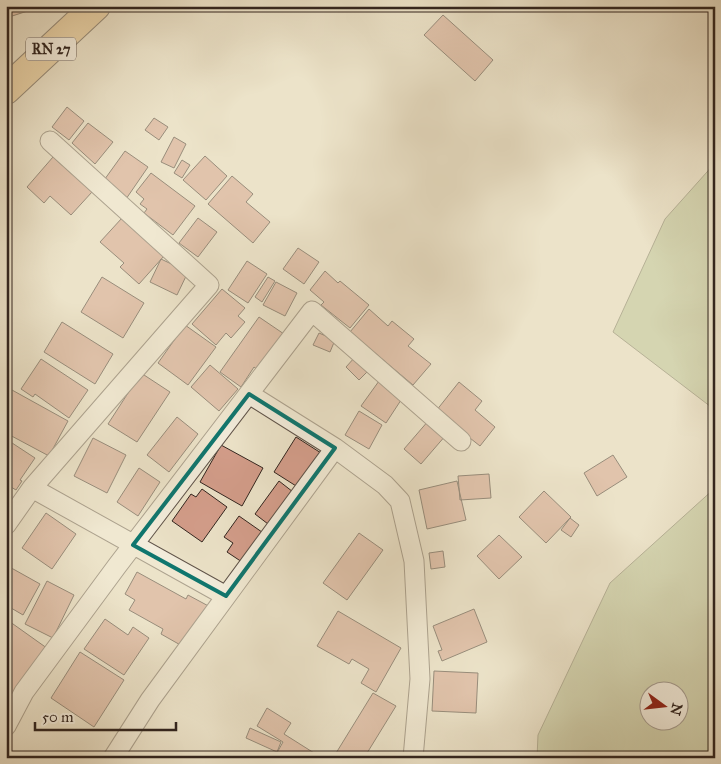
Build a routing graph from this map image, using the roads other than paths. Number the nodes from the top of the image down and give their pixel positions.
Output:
1 (82, 12) edge
2 (6, 90) edge
3 (50, 141) dead end
4 (249, 394) junction
5 (461, 440) dead end
6 (335, 448) junction
7 (32, 488) junction
8 (6, 525) edge
9 (133, 545) junction
10 (226, 596) junction
11 (6, 726) edge
12 (114, 758) edge
13 (413, 758) edge

1 - 2 main road, RN 27
3 - 7 street
4 - 5 street
4 - 6 street
4 - 9 street
6 - 10 street
6 - 13 street
7 - 8 street
7 - 9 street
9 - 10 street
9 - 11 street
10 - 12 street

